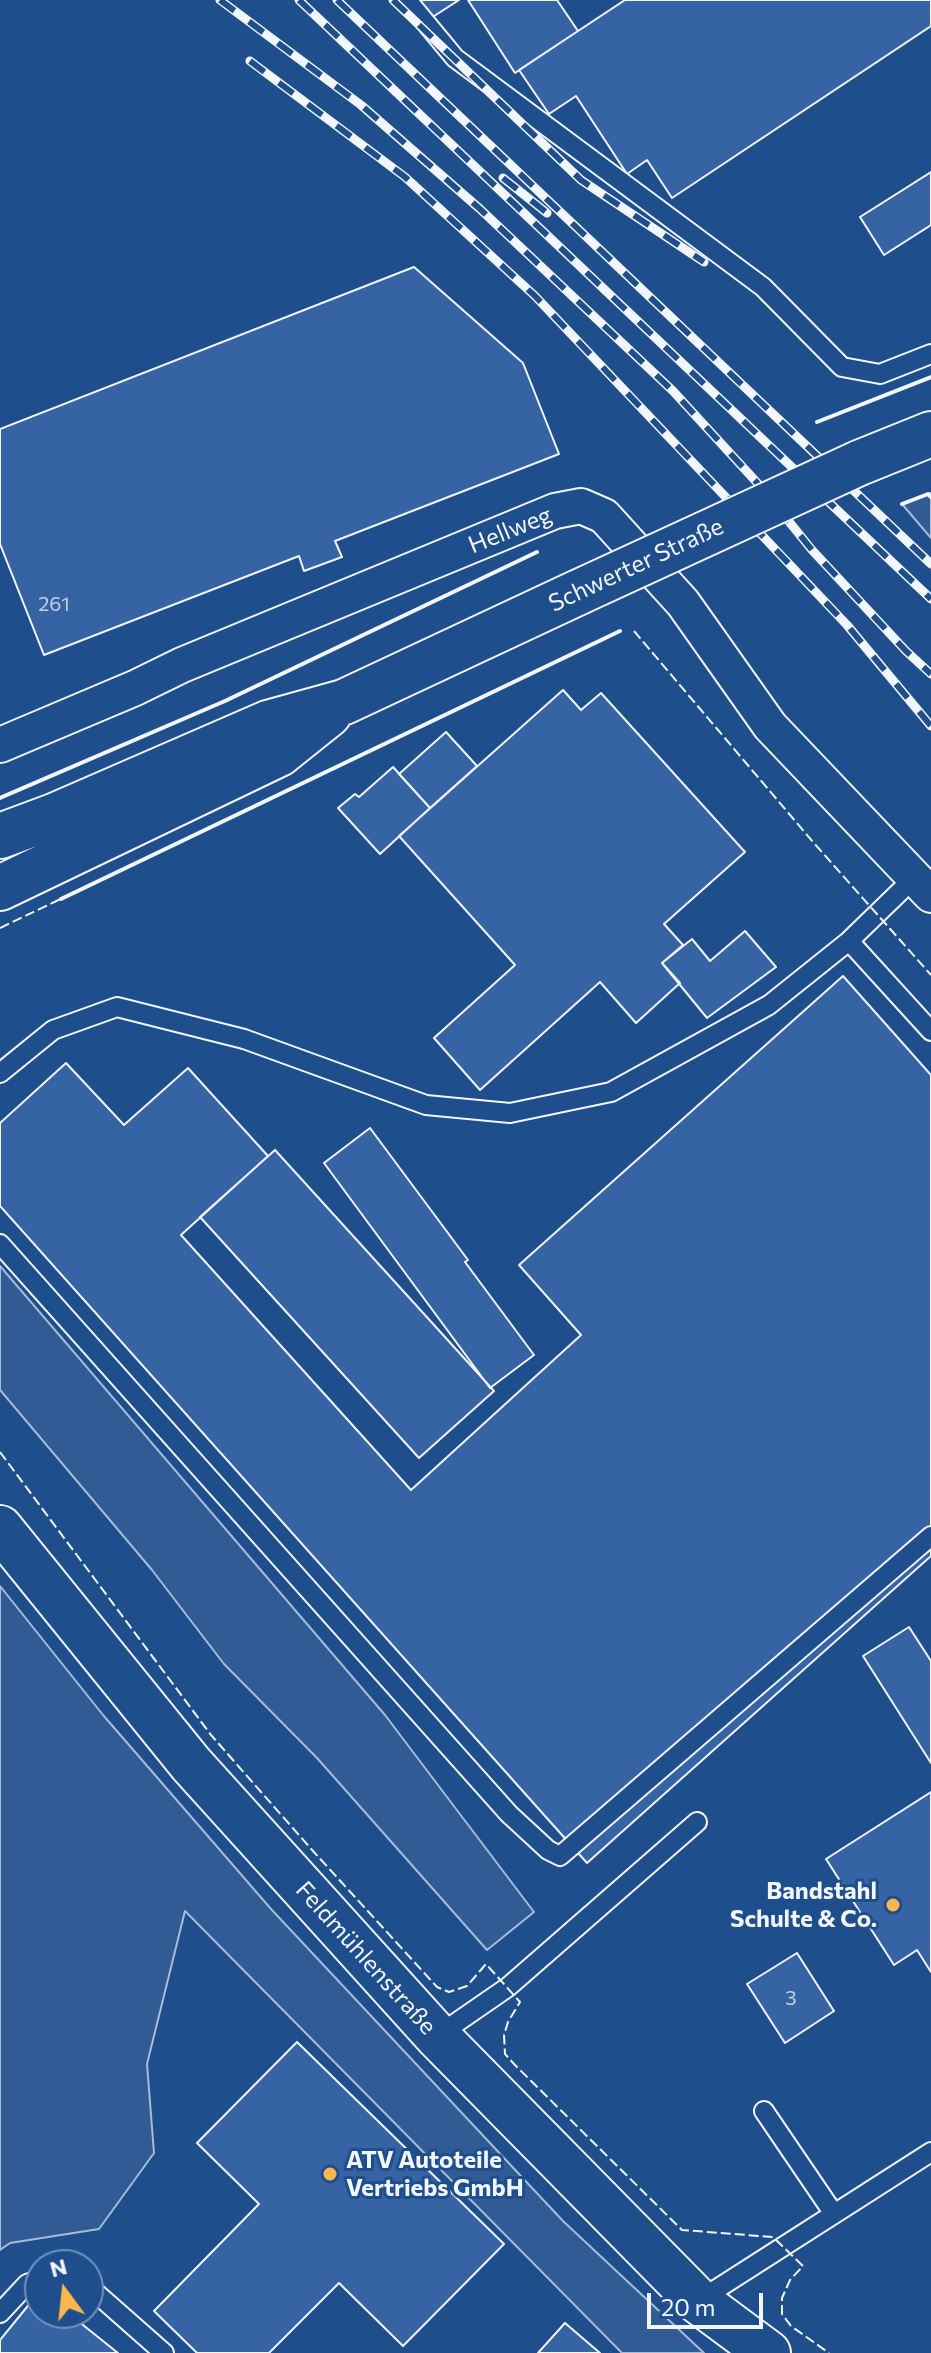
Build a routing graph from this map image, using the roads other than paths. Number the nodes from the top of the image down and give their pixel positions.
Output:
1 (407, 0) edge
2 (931, 354) edge
3 (931, 434) edge
4 (344, 702) junction
5 (0, 745) edge
6 (0, 836) edge
7 (923, 886) edge
8 (0, 888) edge
9 (849, 941) junction
10 (931, 1031) edge
11 (0, 1073) edge
12 (0, 1244) edge
13 (0, 1528) edge
14 (931, 1536) edge
15 (697, 1822) dead end
16 (437, 2036) junction
17 (764, 2111) dead end
18 (931, 2152) edge
19 (834, 2214) junction
20 (24, 2287) edge
21 (104, 2300) edge
22 (698, 2301) junction
23 (0, 2313) edge
24 (164, 2353) edge
25 (768, 2353) edge

1 - 2 lane
3 - 4 main road, Schwerter Straße, bridge
4 - 6 main road, Schwerter Straße
4 - 8 main road, Schwerter Straße
5 - 7 street, Hellweg
7 - 9 lane
9 - 10 lane
9 - 11 lane
12 - 14 lane
13 - 16 main road, Feldmühlenstraße
15 - 16 lane
16 - 22 main road, Feldmühlenstraße
17 - 19 lane
18 - 19 lane
19 - 22 lane
20 - 23 lane
21 - 24 lane
22 - 25 main road, Feldmühlenstraße

